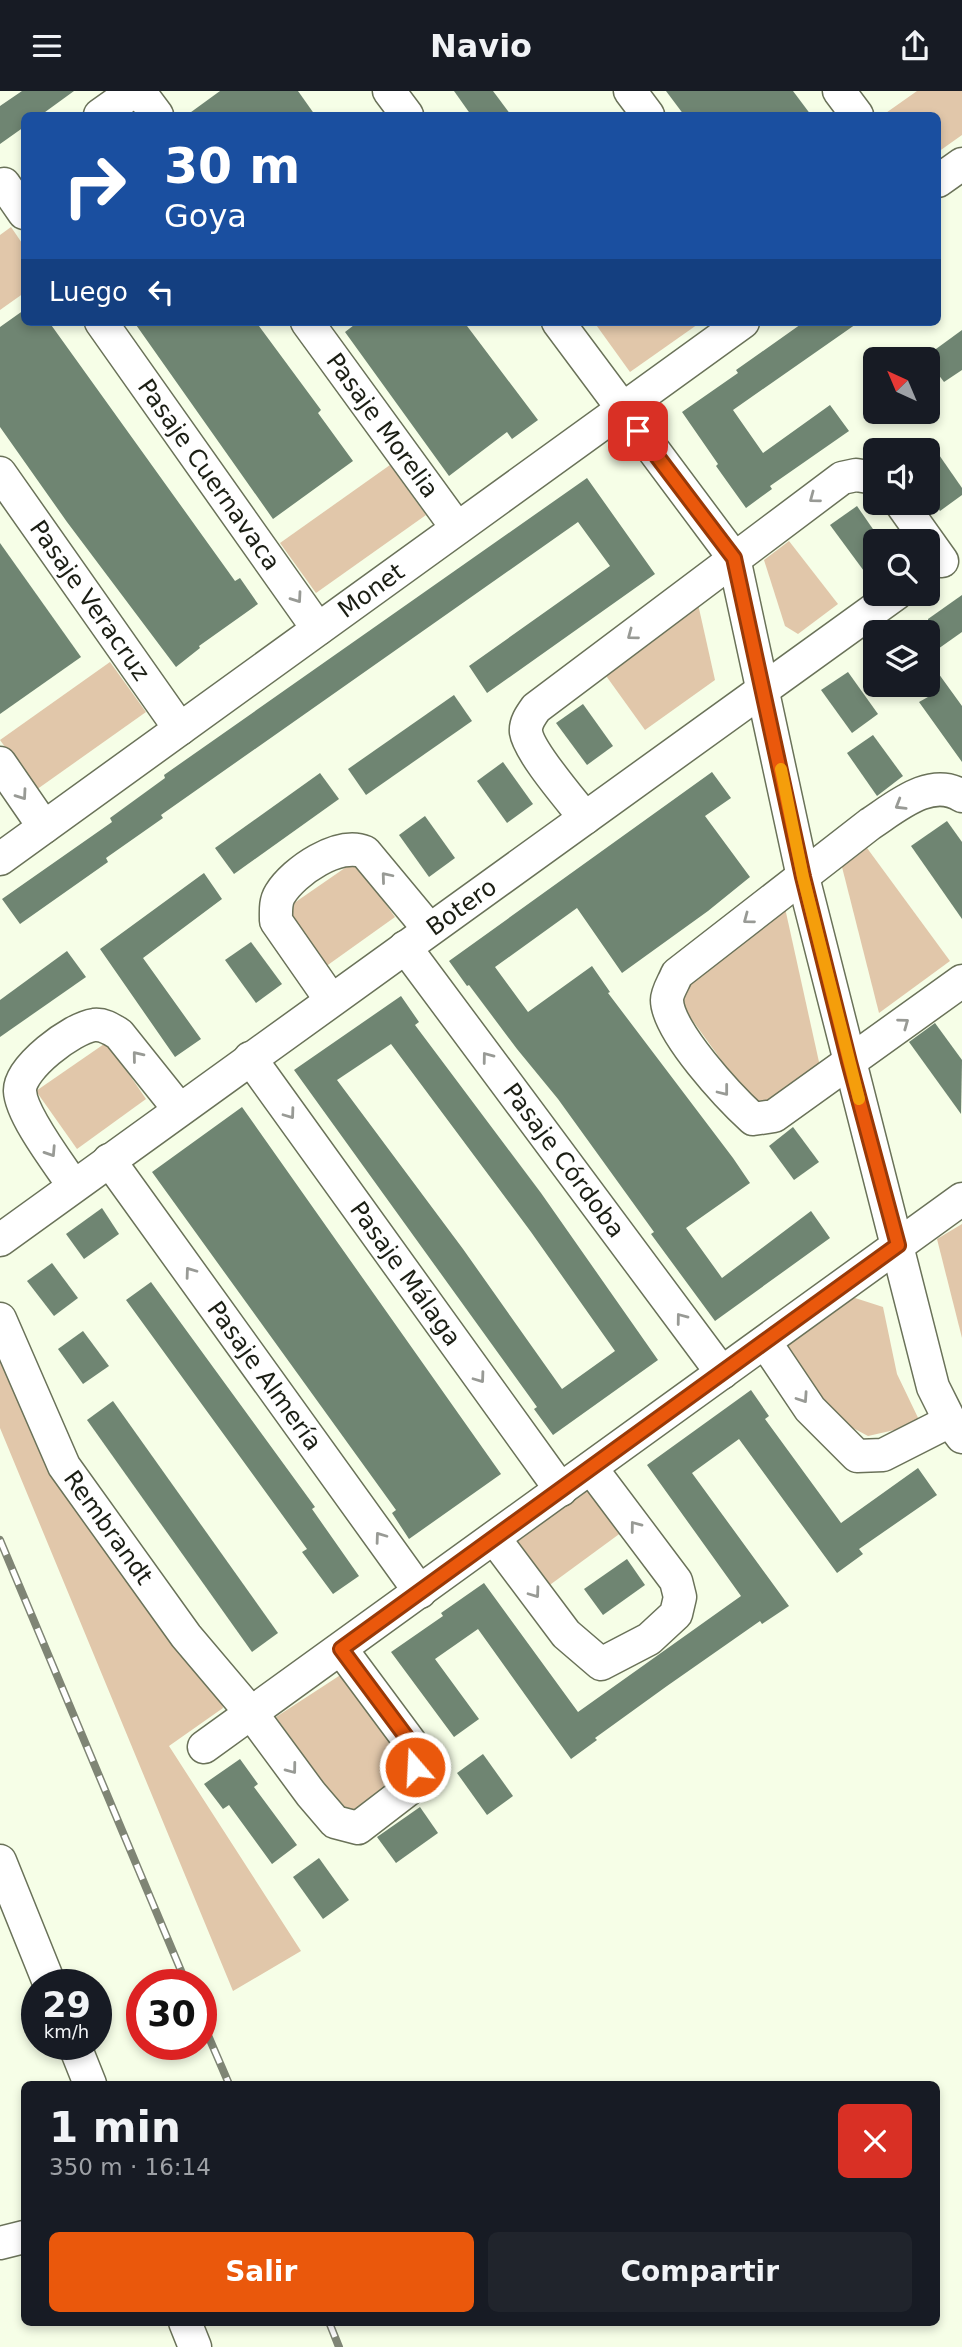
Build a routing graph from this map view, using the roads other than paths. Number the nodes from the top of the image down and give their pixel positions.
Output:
1 (136, 91) edge
2 (389, 91) edge
3 (630, 91) edge
4 (839, 91) edge
5 (104, 112) edge
6 (154, 112) edge
7 (405, 112) edge
8 (646, 112) edge
9 (855, 112) edge
10 (962, 164) edge
11 (941, 179) edge
12 (10, 181) edge
13 (21, 206) edge
14 (104, 326) edge
15 (310, 326) edge
16 (561, 326) edge
17 (738, 326) edge
18 (622, 410) junction
19 (0, 473) edge
20 (863, 476) edge
21 (910, 515) edge
22 (457, 529) junction
23 (734, 558) junction
24 (944, 560) edge
25 (879, 606) edge
26 (318, 629) junction
27 (764, 689) junction
28 (180, 729) junction
29 (0, 764) edge
30 (962, 796) edge
31 (585, 818) junction
32 (44, 827) junction
33 (0, 859) edge
34 (803, 877) junction
35 (417, 938) junction
36 (962, 981) edge
37 (331, 1000) junction
38 (250, 1058) junction
39 (849, 1062) junction
40 (179, 1109) junction
41 (109, 1160) junction
42 (73, 1185) junction
43 (962, 1199) edge
44 (0, 1240) edge
45 (898, 1245) junction
46 (0, 1319) edge
47 (765, 1342) junction
48 (722, 1373) junction
49 (956, 1429) edge
50 (591, 1468) junction
51 (561, 1490) junction
52 (494, 1538) junction
53 (419, 1592) junction
54 (341, 1649) junction
55 (251, 1714) junction
56 (204, 1747) dead end
57 (0, 1861) edge
58 (44, 1969) edge
59 (80, 2060) edge
60 (89, 2081) edge
61 (21, 2238) edge
62 (0, 2243) edge
63 (187, 2326) edge
64 (195, 2347) edge

1 - 5 street
1 - 6 street
2 - 7 street
3 - 8 street
4 - 9 street
10 - 11 street
12 - 13 street
14 -> 26 street, Pasaje Cuernavaca
15 - 22 street, Pasaje Morelia
16 - 18 street
17 - 18 street, Monet
18 - 22 street, Monet
18 - 23 street
19 - 28 street, Pasaje Veracruz
20 -> 23 street
21 - 24 street
22 - 26 street, Monet
23 - 27 street
23 -> 31 street
25 - 27 street, Botero
26 - 28 street, Monet
27 - 31 street, Botero
27 - 34 street
28 - 32 street, Monet
29 -> 32 street
30 -> 34 street
31 - 35 street, Botero
32 - 33 street, Monet
34 - 39 street
34 -> 39 street
35 - 37 street, Botero
35 -> 37 street, Pasaje Córdoba
48 -> 35 street, Pasaje Córdoba
39 -> 36 street
37 - 38 street, Botero
38 - 40 street, Botero
38 -> 51 street, Pasaje Málaga
39 - 45 street
40 - 41 street, Botero
40 -> 42 street
41 - 42 street, Botero
53 -> 41 street, Pasaje Almería
42 - 44 street, Botero
43 - 45 street
45 - 47 street
45 - 49 street
46 - 55 street, Rembrandt
47 - 48 street
47 -> 49 street
48 - 50 street
50 - 51 street
52 -> 50 street
51 - 52 street
52 - 53 street
53 - 54 street
54 - 55 street
55 -> 54 street, Rembrandt
55 - 56 street
57 - 58 street
59 - 60 street
61 - 62 street
63 - 64 street

